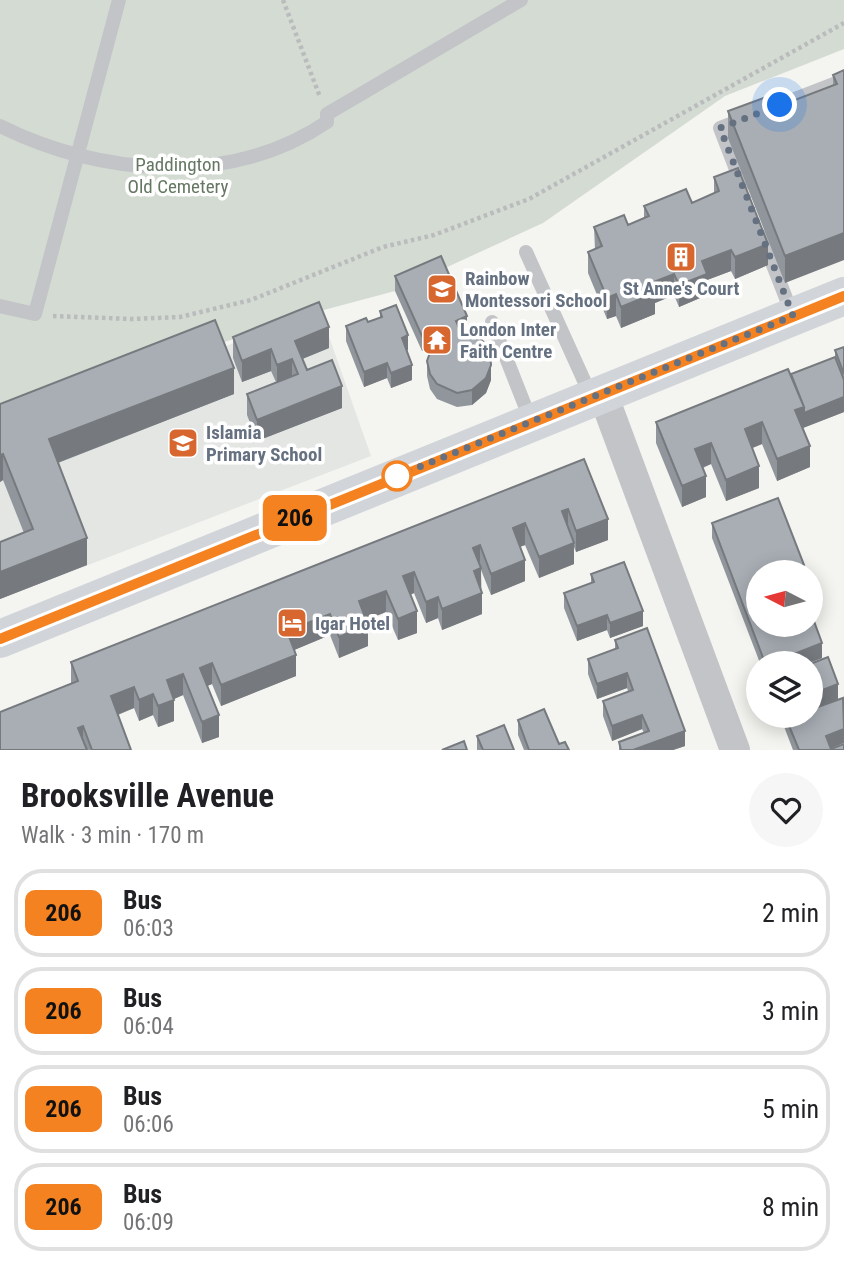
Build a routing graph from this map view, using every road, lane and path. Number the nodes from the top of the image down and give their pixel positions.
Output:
1 (119, 0) edge
2 (283, 0) edge
3 (521, 0) edge
4 (844, 23) edge
5 (844, 80) edge
6 (327, 114) junction
7 (0, 126) edge
8 (78, 154) junction
9 (749, 204) edge
10 (759, 229) edge
11 (526, 252) dead end
12 (844, 296) edge
13 (0, 306) edge
14 (35, 314) junction
15 (793, 316) junction
16 (492, 322) dead end
17 (596, 394) junction
18 (531, 421) junction
19 (0, 639) edge
20 (735, 750) edge

1 - 8 lane
2 - 6 path
3 - 6 lane
4 - 14 path
5 - 9 lane
6 - 8 lane
7 - 8 lane
8 - 14 lane
10 - 15 lane
11 - 17 lane
12 - 15 street
13 - 14 lane
15 - 17 street
16 - 18 lane
17 - 18 street
17 - 20 street
18 - 19 street

